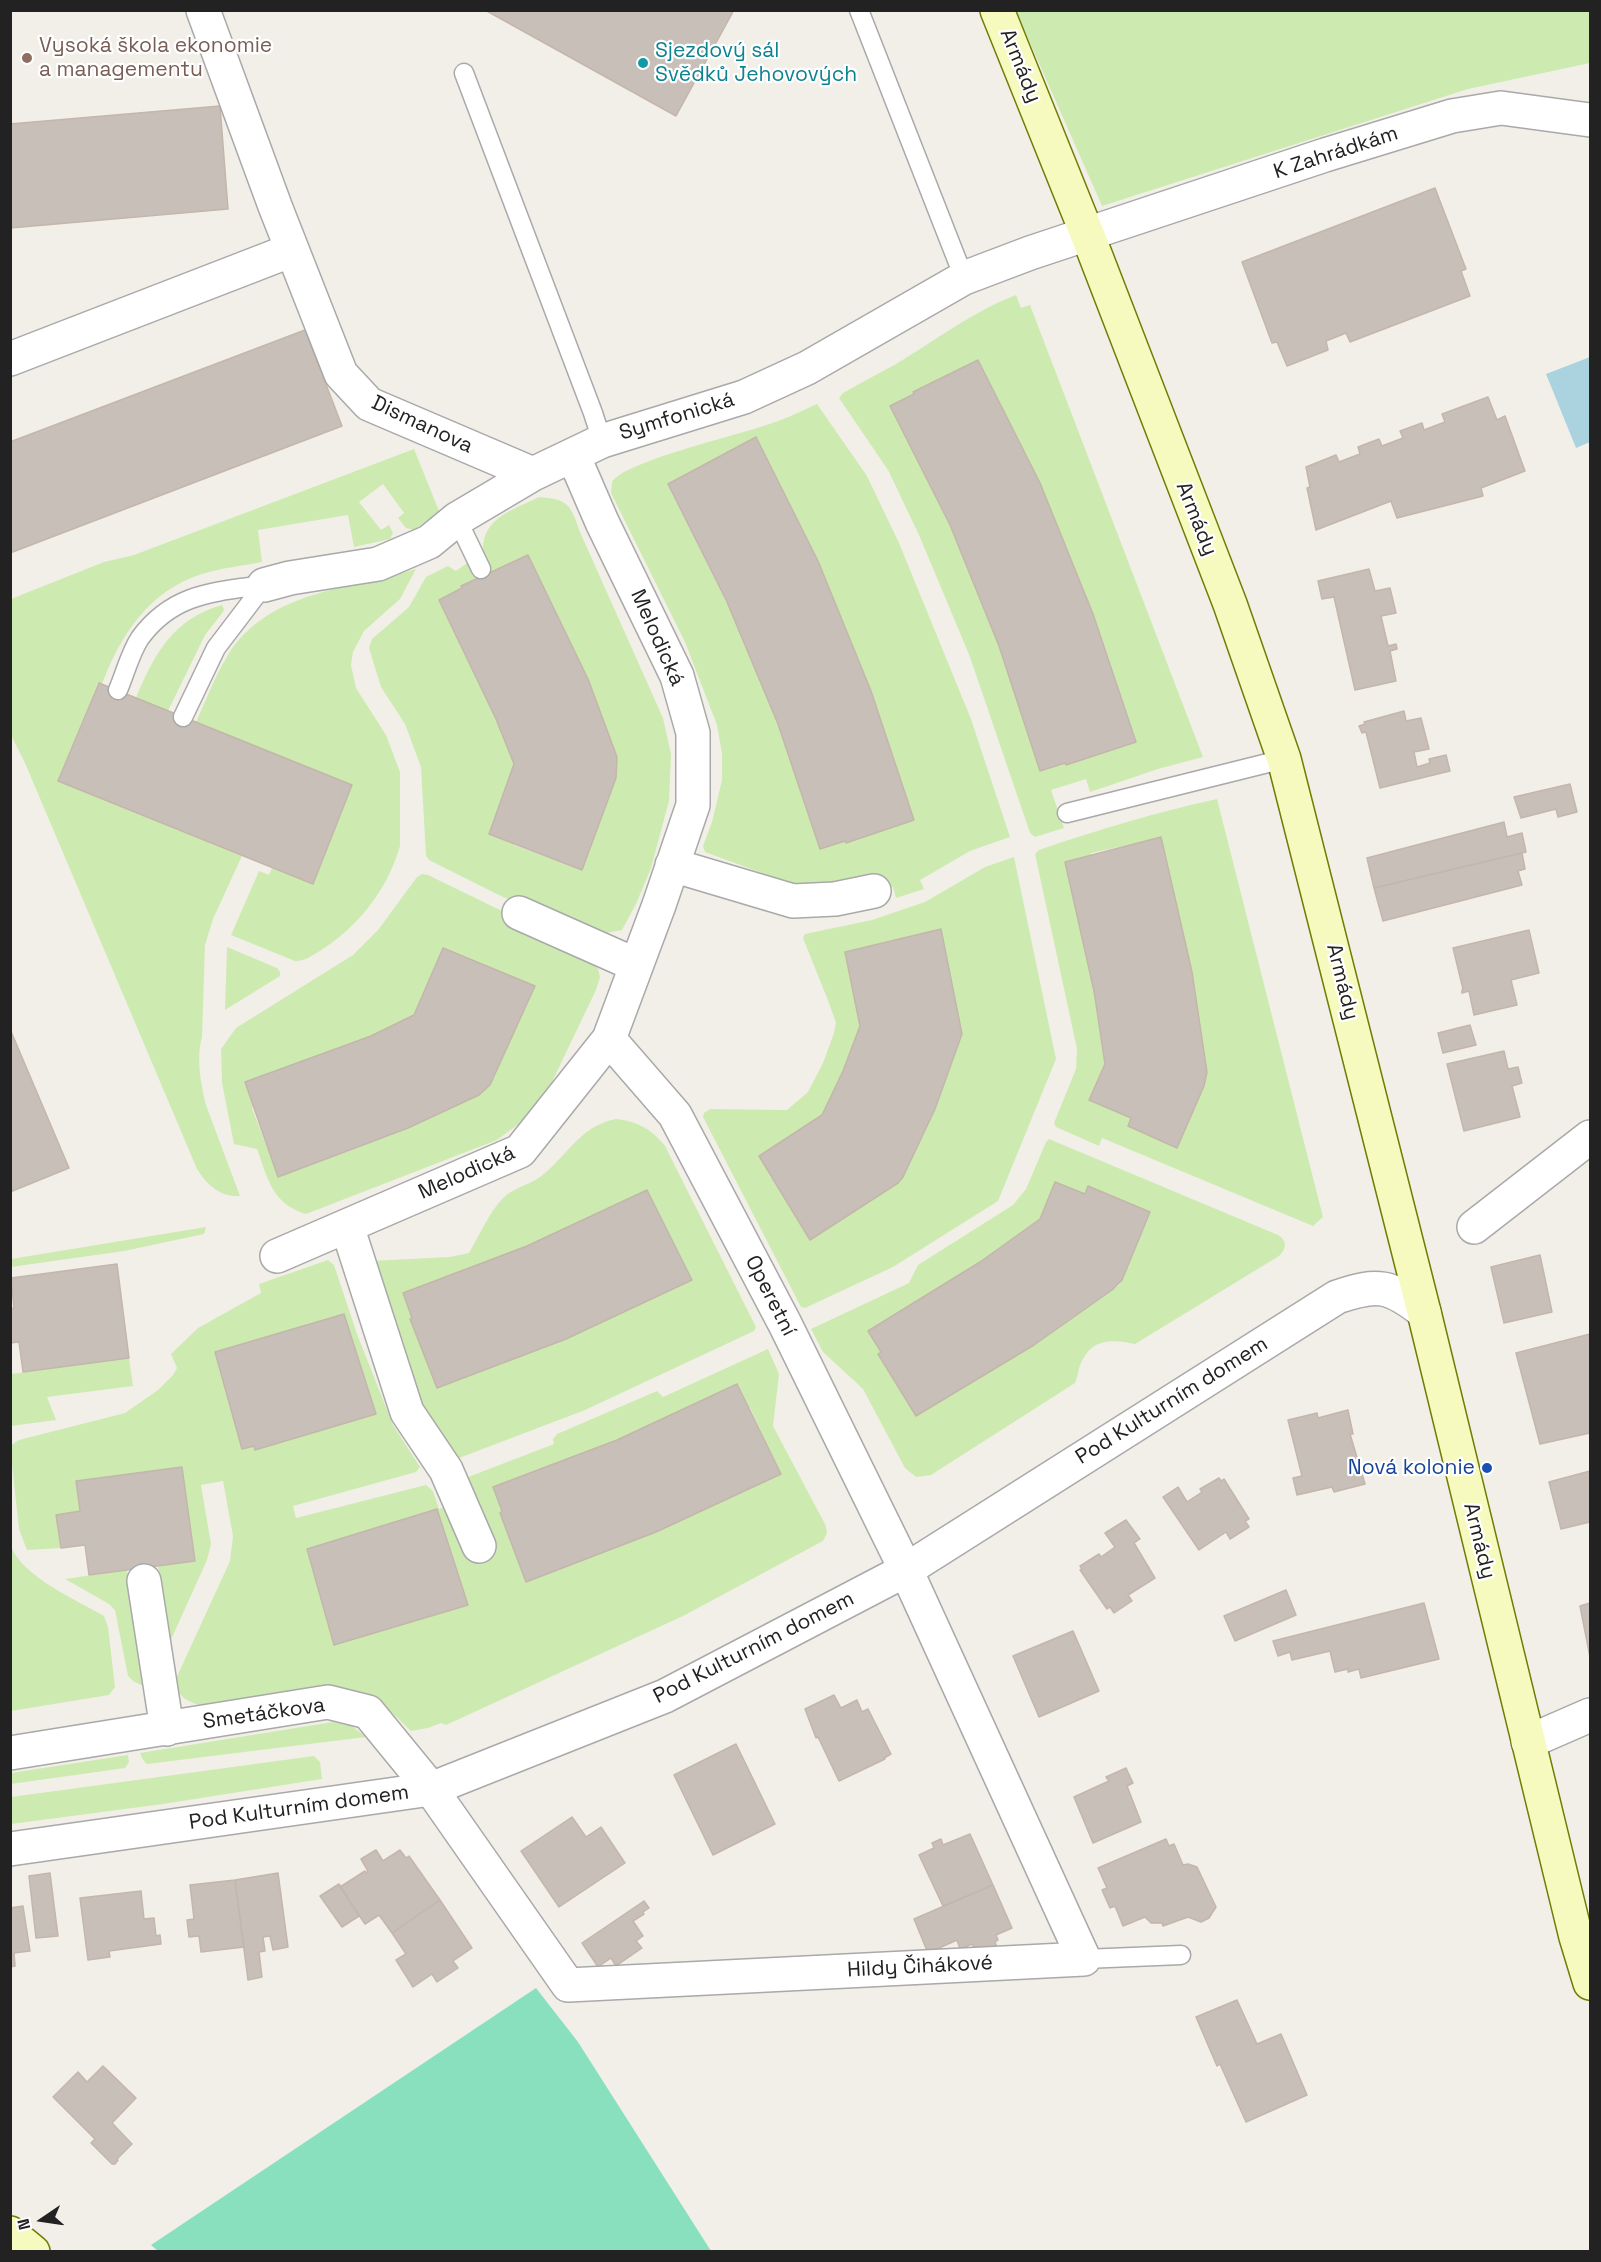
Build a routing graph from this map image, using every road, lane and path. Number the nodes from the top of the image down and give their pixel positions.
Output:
1 (202, 10) edge
2 (858, 10) edge
3 (997, 10) edge
4 (464, 73) dead end
5 (1590, 120) edge
6 (1088, 236) junction
7 (292, 250) junction
8 (964, 278) junction
9 (10, 359) edge
10 (588, 448) junction
11 (533, 474) junction
12 (457, 519) junction
13 (481, 569) dead end
14 (264, 585) junction
15 (118, 690) dead end
16 (183, 717) dead end
17 (1284, 759) junction
18 (1067, 813) dead end
19 (672, 865) junction
20 (874, 891) dead end
21 (519, 913) dead end
22 (636, 965) junction
23 (609, 1039) junction
24 (1590, 1137) edge
25 (347, 1226) junction
26 (1474, 1227) dead end
27 (278, 1256) dead end
28 (1424, 1312) junction
29 (479, 1546) dead end
30 (906, 1570) junction
31 (144, 1581) dead end
32 (1590, 1715) edge
33 (167, 1729) junction
34 (1528, 1742) junction
35 (10, 1753) edge
36 (431, 1789) junction
37 (10, 1849) edge
38 (1181, 1955) dead end
39 (1084, 1959) junction
40 (1590, 1983) edge
41 (10, 2233) edge
42 (33, 2252) edge

1 - 7 street, Dismanova
2 - 8 lane
3 - 6 street, Armády
4 - 10 lane
5 - 6 street, K Zahrádkám
6 - 8 street, Symfonická
6 - 17 street, Armády
7 - 9 street
7 - 11 street, Dismanova
8 - 10 street, Symfonická
10 - 11 street, Symfonická
10 - 19 street, Melodická
11 - 12 street, Symfonická
12 - 13 lane
12 - 14 street, Symfonická
14 - 15 lane
14 - 16 lane
17 - 18 lane
17 - 28 street, Armády
19 - 20 street
19 - 22 street, Melodická
21 - 22 street
22 - 23 street, Melodická
23 - 25 street, Melodická
23 - 30 street, Operetní
24 - 26 street
25 - 27 street, Melodická
25 - 29 street
28 - 30 street, Pod Kulturním domem
28 - 34 street, Armády
30 - 36 street, Pod Kulturním domem
30 - 39 street
31 - 33 street
32 - 34 street
33 - 35 street, Smetáčkova
33 - 36 street, Smetáčkova
34 - 40 street, Armády
36 - 37 street, Pod Kulturním domem
36 - 39 street, Hildy Čihákové
38 - 39 lane
41 - 42 street

